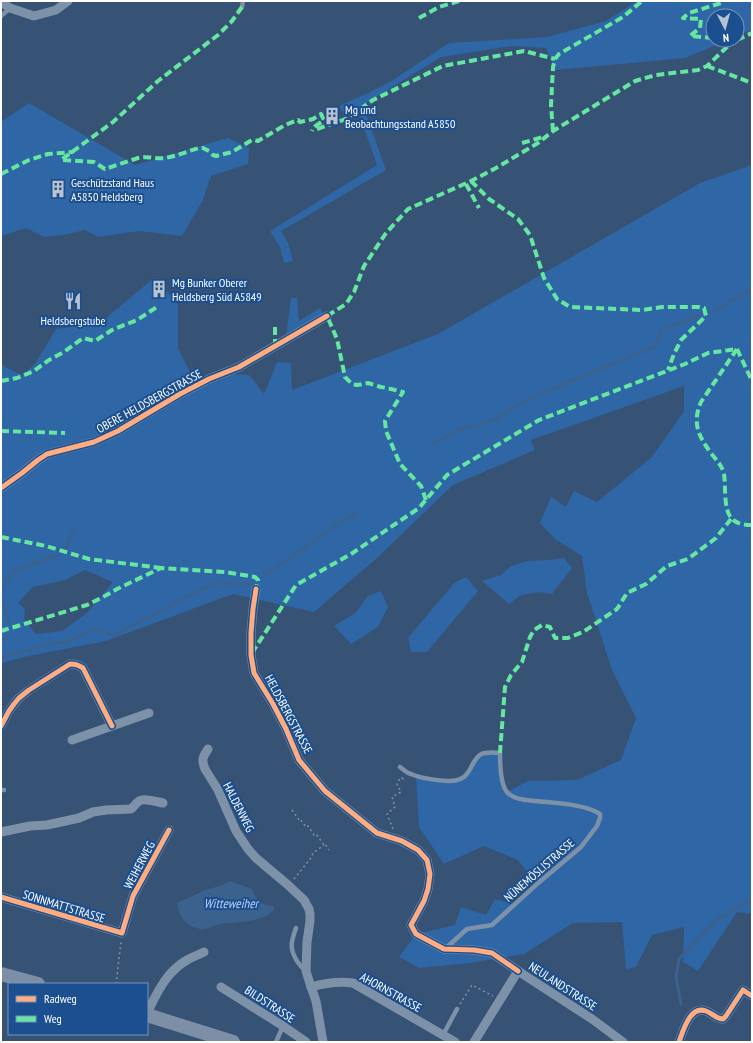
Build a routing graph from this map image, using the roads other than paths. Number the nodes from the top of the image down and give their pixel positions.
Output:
1 (68, 1) edge
2 (243, 1) edge
3 (1, 2) edge
4 (242, 6) dead end
5 (10, 8) junction
6 (1, 16) edge
7 (327, 316) dead end
8 (1, 488) edge
9 (256, 589) dead end
10 (149, 713) dead end
11 (1, 726) edge
12 (112, 726) junction
13 (72, 740) dead end
14 (208, 749) dead end
15 (400, 767) dead end
16 (163, 803) dead end
17 (169, 830) dead end
18 (1, 832) edge
19 (1, 897) edge
20 (296, 928) dead end
21 (122, 933) joint
22 (444, 949) junction
23 (204, 952) dead end
24 (306, 971) junction
25 (518, 971) junction
26 (1, 974) edge
27 (34, 983) edge
28 (221, 987) dead end
29 (311, 987) junction
30 (752, 996) edge
31 (457, 1010) dead end
32 (148, 1012) edge
33 (148, 1014) edge
34 (283, 1026) junction
35 (443, 1035) junction
36 (233, 1042) edge
37 (276, 1042) edge
38 (306, 1042) edge
39 (323, 1042) edge
40 (455, 1042) edge
41 (474, 1042) edge
42 (623, 1042) edge
43 (679, 1042) edge

1 - 5 street
2 - 4 lane
3 - 5 street
5 - 6 lane
7 - 8 street, OBERE HELDSBERGSTRASSE
9 - 22 street, HELDSBERGSTRASSE
10 - 12 street
11 - 12 street
12 - 13 street
14 - 24 street, HALDENWEG
15 - 22 lane, NÜNEMÖSLISTRASSE
16 - 18 street
17 - 21 street, WEIHERWEG
19 - 21 street, SONNMATTSTRASSE
20 - 24 lane
22 - 25 street, HELDSBERGSTRASSE
23 - 32 street
24 - 29 street, HALDENWEG
25 - 41 street, NEULANDSTRASSE
25 - 42 street, NEULANDSTRASSE
26 - 27 main road
28 - 34 street, BILDSTRASSE
29 - 35 street, AHORNSTRASSE
29 - 39 street, HALDENWEG
30 - 43 street
31 - 35 lane
33 - 36 main road
34 - 37 lane
34 - 38 street, BILDSTRASSE
35 - 40 street, AHORNSTRASSE

